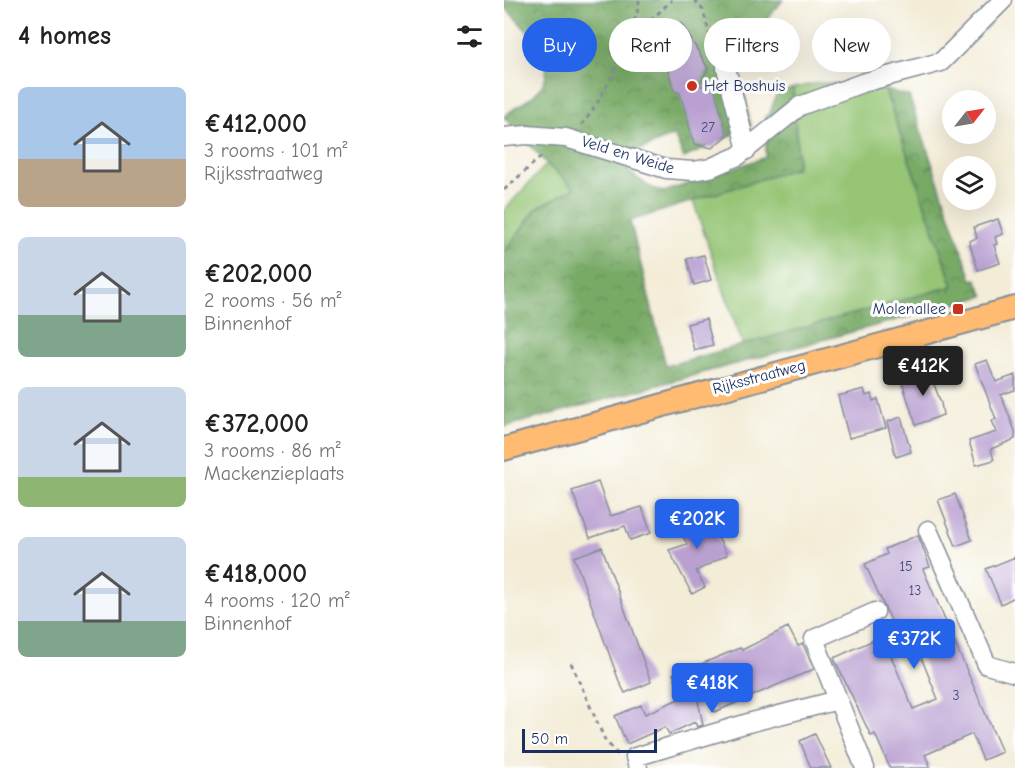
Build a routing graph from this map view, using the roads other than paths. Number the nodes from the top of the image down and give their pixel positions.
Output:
1 (1003, 0) edge
2 (727, 72) edge
3 (504, 137) edge
4 (747, 150) junction
5 (1015, 308) edge
6 (504, 449) edge
7 (928, 530) dead end
8 (875, 612) dead end
9 (1015, 673) edge
10 (838, 700) junction
11 (636, 763) edge
12 (865, 768) edge

1 - 4 street, Veld en Weide
2 - 4 street
3 - 4 street, Veld en Weide
5 - 6 main road, Rijksstraatweg
7 - 9 street
8 - 10 street
10 - 11 street
10 - 12 street

